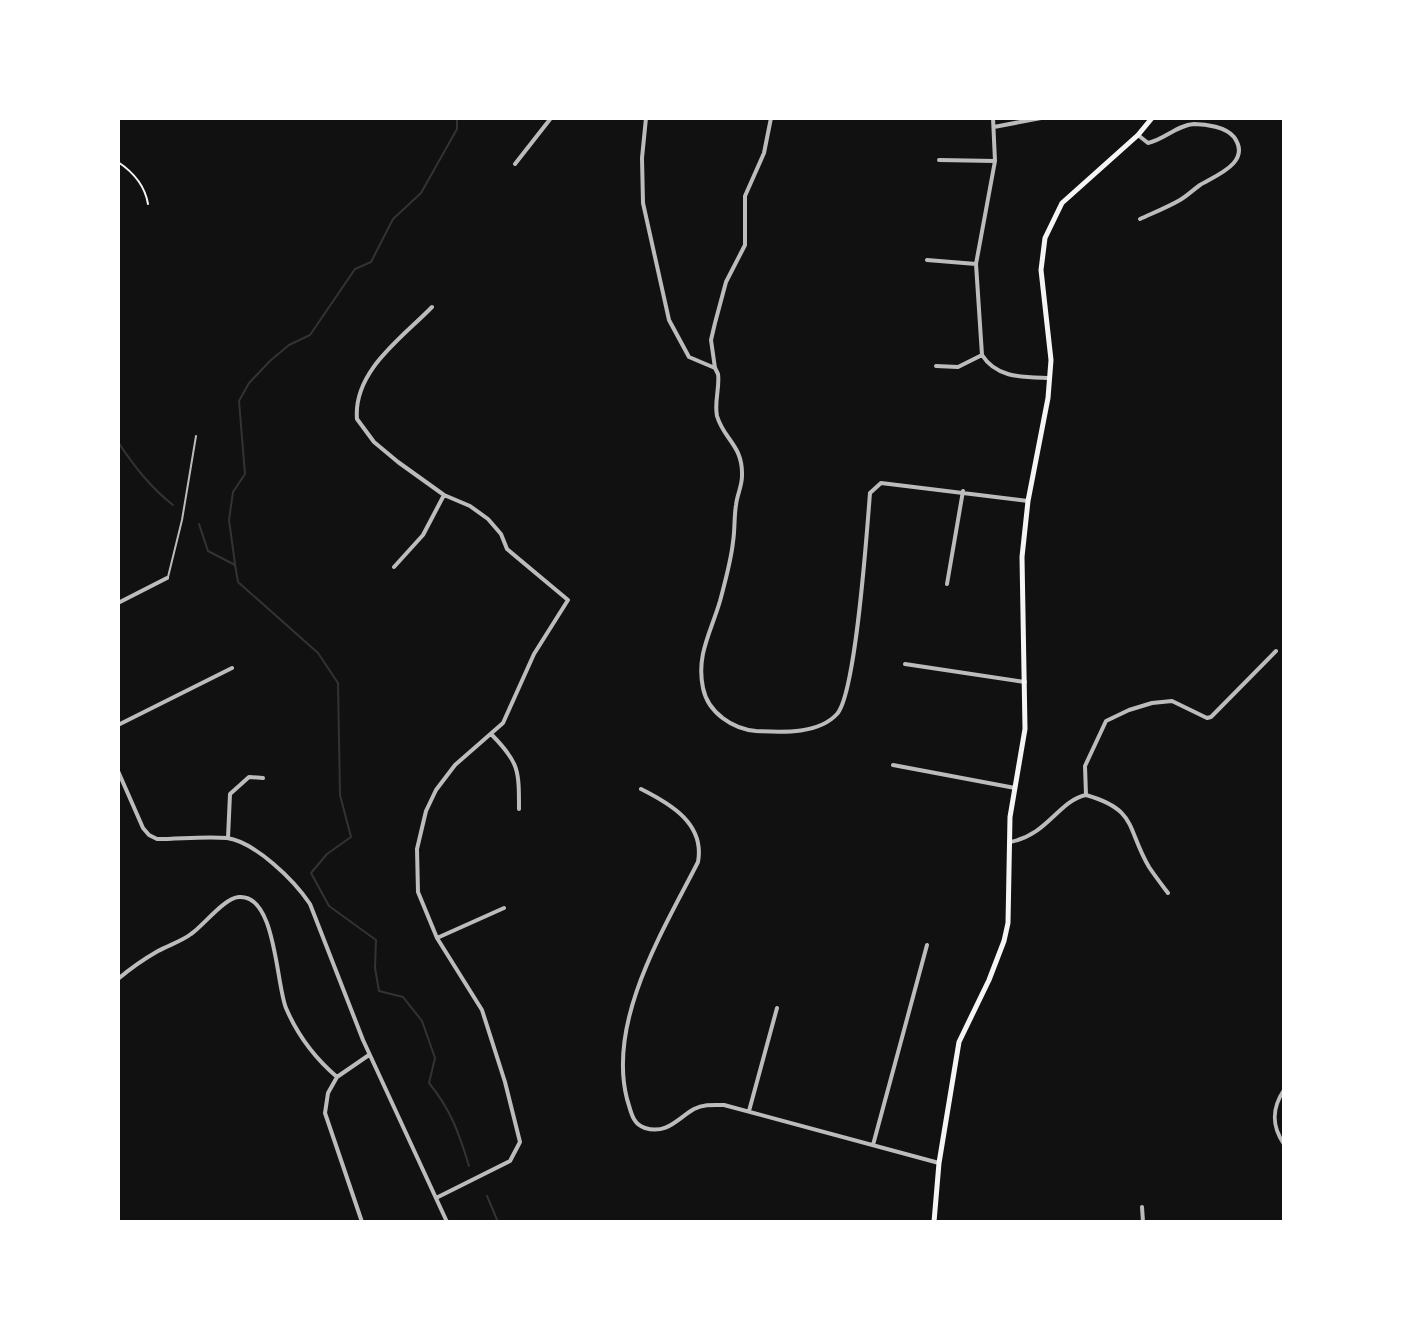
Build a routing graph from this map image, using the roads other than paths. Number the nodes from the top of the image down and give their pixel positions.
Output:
1 (551, 118) edge
2 (646, 118) edge
3 (771, 118) edge
4 (993, 118) edge
5 (1041, 118) edge
6 (1152, 118) edge
7 (994, 127) junction
8 (1138, 135) junction
9 (939, 160) dead end
10 (995, 161) junction
11 (515, 164) dead end
12 (1140, 219) dead end
13 (927, 260) dead end
14 (976, 264) junction
15 (432, 307) dead end
16 (982, 355) junction
17 (936, 366) dead end
18 (715, 368) junction
19 (1050, 378) junction
20 (196, 436) dead end
21 (963, 491) junction
22 (444, 495) junction
23 (1028, 501) junction
24 (394, 567) dead end
25 (167, 578) joint
26 (947, 584) dead end
27 (118, 603) edge
28 (1276, 651) dead end
29 (905, 664) dead end
30 (232, 668) dead end
31 (1025, 682) junction
32 (118, 725) edge
33 (491, 734) junction
34 (893, 765) dead end
35 (118, 771) edge
36 (263, 778) dead end
37 (1015, 788) junction
38 (641, 789) dead end
39 (1086, 795) junction
40 (519, 809) dead end
41 (228, 838) junction
42 (1008, 842) junction
43 (1168, 893) dead end
44 (504, 908) dead end
45 (437, 938) junction
46 (927, 945) dead end
47 (118, 979) edge
48 (777, 1008) dead end
49 (369, 1055) junction
50 (337, 1077) junction
51 (1284, 1090) edge
52 (749, 1111) junction
53 (1284, 1144) edge
54 (873, 1145) junction
55 (939, 1163) junction
56 (436, 1198) junction
57 (1142, 1207) dead end
58 (362, 1222) edge
59 (447, 1222) edge
60 (934, 1222) edge
61 (1143, 1222) edge

1 - 11 street
2 - 18 street
3 - 18 street
4 - 7 street
5 - 7 street
6 - 8 main road
7 - 10 street
8 - 12 street
8 - 19 main road
9 - 10 street
10 - 14 street
13 - 14 street
14 - 16 street
15 - 22 street
16 - 17 street
16 - 19 street
18 - 21 street
19 - 23 main road
20 - 25 lane
21 - 23 street
21 - 26 street
22 - 24 street
22 - 33 street
23 - 31 main road
25 - 27 street
28 - 39 street
29 - 31 street
30 - 32 street
31 - 37 main road
33 - 40 street
33 - 45 street
34 - 37 street
35 - 41 street
36 - 41 street
37 - 42 main road
38 - 52 street
39 - 42 street
39 - 43 street
41 - 49 street
42 - 55 main road
44 - 45 street
45 - 56 street
46 - 54 street
47 - 50 street
48 - 52 street
49 - 50 street
49 - 56 street
50 - 58 street
51 - 53 street
52 - 54 street
54 - 55 street
55 - 60 main road
56 - 59 street
57 - 61 street

